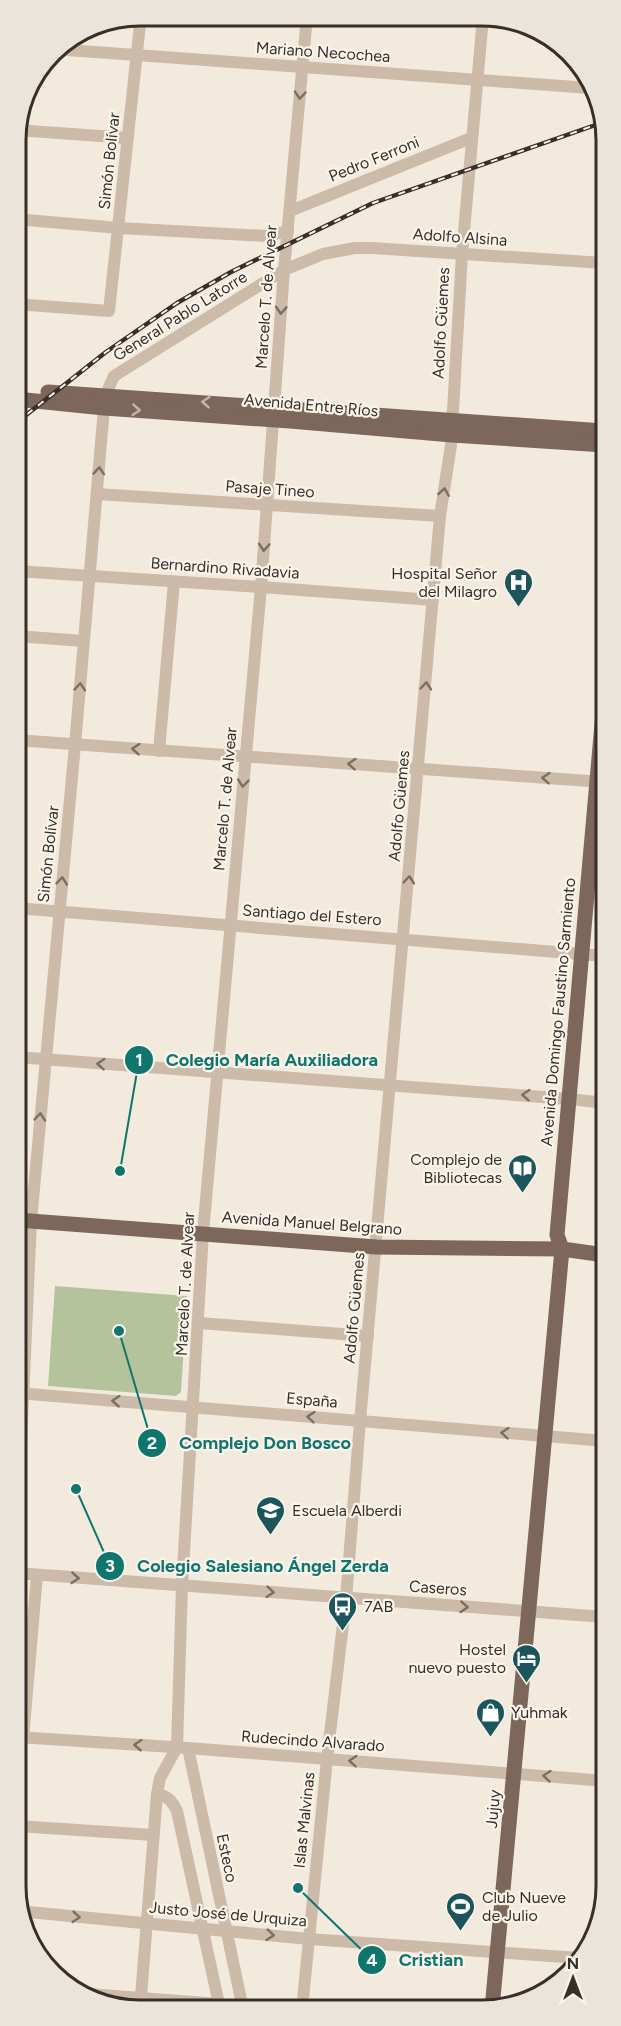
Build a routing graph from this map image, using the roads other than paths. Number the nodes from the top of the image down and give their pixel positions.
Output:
1 (140, 26) edge
2 (306, 26) edge
3 (482, 26) edge
4 (69, 50) edge
5 (137, 56) junction
6 (302, 67) junction
7 (477, 81) junction
8 (583, 88) edge
9 (26, 131) edge
10 (128, 138) junction
11 (471, 138) junction
12 (290, 211) junction
13 (26, 220) edge
14 (119, 228) junction
15 (288, 231) junction
16 (462, 254) junction
17 (314, 256) joint
18 (596, 262) edge
19 (284, 270) junction
20 (26, 305) edge
21 (26, 393) edge
22 (32, 395) junction
23 (26, 396) edge
24 (104, 402) junction
25 (274, 413) junction
26 (453, 419) junction
27 (596, 430) edge
28 (452, 435) junction
29 (596, 444) edge
30 (97, 494) junction
31 (267, 505) junction
32 (440, 516) junction
33 (26, 572) edge
34 (90, 575) junction
35 (174, 582) junction
36 (261, 586) junction
37 (433, 600) junction
38 (26, 637) edge
39 (84, 641) junction
40 (26, 741) edge
41 (75, 745) junction
42 (159, 751) junction
43 (246, 757) junction
44 (418, 769) junction
45 (596, 782) edge
46 (596, 826) edge
47 (26, 909) edge
48 (59, 911) junction
49 (229, 925) junction
50 (404, 938) junction
51 (580, 954) junction
52 (596, 955) edge
53 (26, 1059) edge
54 (45, 1060) junction
55 (217, 1072) junction
56 (391, 1085) junction
57 (569, 1099) junction
58 (595, 1102) edge
59 (26, 1205) edge
60 (26, 1220) edge
61 (203, 1233) junction
62 (376, 1247) junction
63 (562, 1250) junction
64 (595, 1254) edge
65 (199, 1323) junction
66 (368, 1336) junction
67 (26, 1394) edge
68 (194, 1407) junction
69 (360, 1421) junction
70 (545, 1436) junction
71 (595, 1440) edge
72 (26, 1574) edge
73 (37, 1575) junction
74 (182, 1586) junction
75 (346, 1599) junction
76 (530, 1611) junction
77 (595, 1616) edge
78 (26, 1680) edge
79 (26, 1737) edge
80 (182, 1748) junction
81 (327, 1759) junction
82 (514, 1773) junction
83 (595, 1780) edge
84 (157, 1794) junction
85 (26, 1827) edge
86 (153, 1835) junction
87 (29, 1912) edge
88 (147, 1923) junction
89 (203, 1929) junction
90 (226, 1931) junction
91 (309, 1939) junction
92 (498, 1952) junction
93 (543, 1955) edge
94 (493, 1999) edge
95 (141, 2000) edge
96 (219, 2000) edge
97 (241, 2000) edge
98 (303, 2000) edge

1 - 5 street, Simón Bolívar
2 - 6 street, Marcelo T. de Alvear
3 - 7 street, Adolfo Güemes
4 - 5 street, Mariano Necochea
5 - 6 street, Mariano Necochea
5 - 10 street, Simón Bolívar
6 - 7 street, Mariano Necochea
6 -> 12 street, Marcelo T. de Alvear
7 - 8 street, Mariano Necochea
7 - 11 street, Adolfo Güemes
9 - 10 street
10 - 14 street, Simón Bolívar
11 - 12 street, Pedro Ferroni
11 - 16 street, Adolfo Güemes
12 - 15 street, Marcelo T. de Alvear
13 - 14 street
14 - 15 street
14 - 20 street, Simón Bolívar
15 - 19 street, Marcelo T. de Alvear
16 - 17 street, Adolfo Alsina
16 - 18 street, Adolfo Alsina
16 - 26 street, Adolfo Güemes
17 - 19 street, General Pablo Latorre
19 - 24 street, General Pablo Latorre
19 -> 25 street, Marcelo T. de Alvear
21 - 22 main road, Avenida Entre Ríos
22 - 23 main road, Avenida Entre Ríos
22 - 24 main road, Avenida Entre Ríos
24 - 25 main road, Avenida Entre Ríos
30 -> 24 street, Simón Bolívar
25 - 26 main road, Avenida Entre Ríos
25 - 28 main road, Avenida Entre Ríos
25 - 31 street, Marcelo T. de Alvear
26 - 27 main road, Avenida Entre Ríos
26 - 28 street, Adolfo Güemes
28 - 29 main road, Avenida Entre Ríos
32 -> 28 street, Adolfo Güemes
30 - 31 street, Pasaje Tineo
30 - 34 street, Simón Bolívar
31 - 32 street, Pasaje Tineo
31 -> 36 street, Marcelo T. de Alvear
32 - 37 street, Adolfo Güemes
33 - 34 street, Bernardino Rivadavia
34 - 35 street, Bernardino Rivadavia
34 - 39 street, Simón Bolívar
35 - 36 street, Bernardino Rivadavia
35 - 42 street
36 - 37 street, Bernardino Rivadavia
36 - 43 street, Marcelo T. de Alvear
44 -> 37 street, Adolfo Güemes
38 - 39 street
41 -> 39 street, Simón Bolívar
40 - 41 street
42 -> 41 street
48 -> 41 street, Simón Bolívar
42 - 43 street
44 -> 43 street
43 -> 49 street, Marcelo T. de Alvear
45 -> 44 street
50 -> 44 street, Adolfo Güemes
46 - 51 main road, Avenida Domingo Faustino Sarmiento
47 - 48 street, Santiago del Estero
48 - 49 street, Santiago del Estero
48 - 54 street, Simón Bolívar
49 - 50 street, Santiago del Estero
49 - 55 street, Marcelo T. de Alvear
50 - 51 street, Santiago del Estero
50 - 56 street, Adolfo Güemes
51 - 52 street, Santiago del Estero
51 - 57 main road, Avenida Domingo Faustino Sarmiento
53 - 54 street
55 -> 54 street
59 -> 54 street, Simón Bolívar
55 - 56 street
55 - 61 street, Marcelo T. de Alvear
57 -> 56 street
56 - 62 street, Adolfo Güemes
57 - 58 street
57 - 63 main road, Avenida Domingo Faustino Sarmiento
60 - 61 main road, Avenida Manuel Belgrano
61 - 62 main road, Avenida Manuel Belgrano
61 - 65 street, Marcelo T. de Alvear
62 - 63 main road, Avenida Manuel Belgrano
62 - 66 street, Adolfo Güemes
63 - 64 main road, Avenida Manuel Belgrano
63 - 70 main road, Avenida Domingo Faustino Sarmiento
65 - 66 street
65 - 68 street, Marcelo T. de Alvear
66 - 69 street, Adolfo Güemes
68 -> 67 street, España
69 -> 68 street, España
68 - 74 street, Marcelo T. de Alvear
70 -> 69 street, España
69 - 75 street, Adolfo Güemes
70 - 71 street, España
70 - 76 main road, Avenida Domingo Faustino Sarmiento
72 - 73 street, Caseros
73 -> 74 street, Caseros
73 - 78 street
74 -> 75 street, Caseros
74 - 80 street, Marcelo T. de Alvear
75 -> 76 street, Caseros
75 - 81 street, Islas Malvinas
76 - 77 street, Caseros
76 - 82 main road, Jujuy
80 -> 79 street, Rudecindo Alvarado
80 - 81 street, Rudecindo Alvarado
80 - 84 street
80 - 90 street, Esteco
82 -> 81 street, Rudecindo Alvarado
81 - 91 street, Islas Malvinas
83 -> 82 street, Rudecindo Alvarado
82 - 92 main road, Jujuy
84 - 86 street
84 - 89 street
85 - 86 street
86 - 88 street
87 -> 88 street, Justo José de Urquiza
88 - 89 street, Justo José de Urquiza
88 - 95 street
89 - 90 street, Justo José de Urquiza
89 - 96 street
90 -> 91 street, Justo José de Urquiza
90 - 97 street, Esteco
91 - 92 street, Justo José de Urquiza
91 - 98 street, Islas Malvinas
92 - 93 street, Justo José de Urquiza
92 - 94 main road, Jujuy

